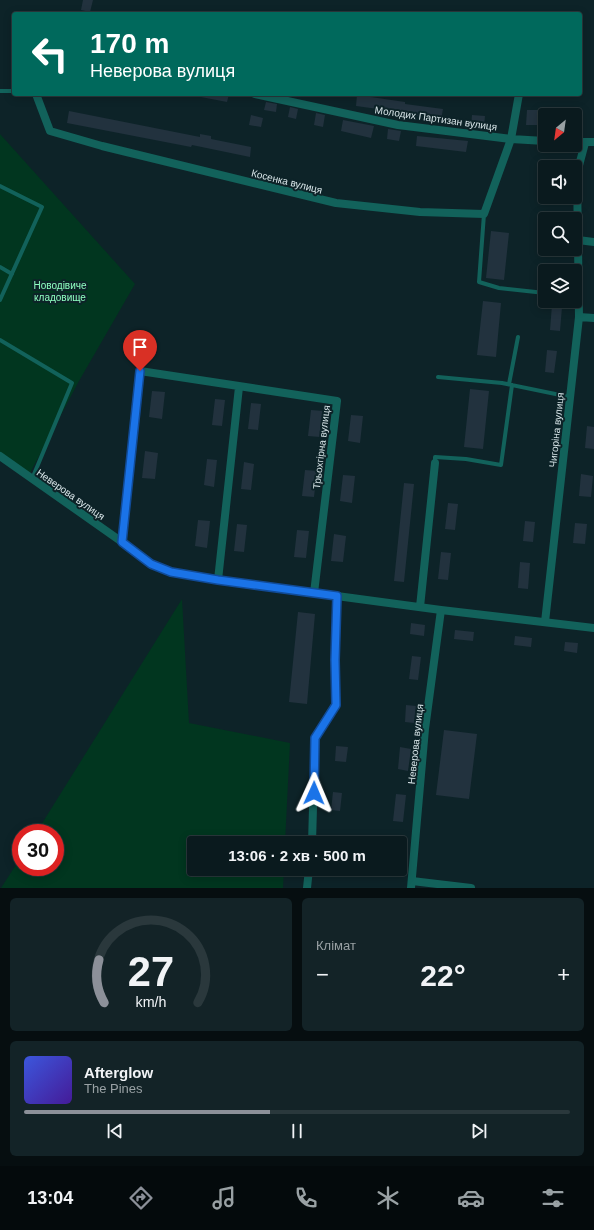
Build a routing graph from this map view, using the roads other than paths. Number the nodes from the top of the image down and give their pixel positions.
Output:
1 (0, 91) edge
2 (12, 91) edge
3 (37, 96) edge
4 (264, 96) edge
5 (518, 96) edge
6 (511, 139) junction
7 (538, 141) edge
8 (585, 142) joint
9 (594, 142) edge
10 (0, 186) edge
11 (578, 212) edge
12 (484, 214) junction
13 (582, 240) edge
14 (594, 242) edge
15 (0, 267) edge
16 (12, 274) junction
17 (538, 291) edge
18 (0, 300) edge
19 (578, 308) edge
20 (579, 317) junction
21 (594, 318) edge
22 (518, 337) dead end
23 (0, 340) edge
24 (438, 377) dead end
25 (510, 384) junction
26 (238, 387) junction
27 (570, 397) junction
28 (0, 456) edge
29 (435, 463) joint
30 (32, 479) junction
31 (122, 542) junction
32 (218, 580) junction
33 (314, 593) junction
34 (337, 596) junction
35 (420, 607) junction
36 (441, 610) junction
37 (545, 622) junction
38 (594, 628) edge
39 (312, 836) edge
40 (308, 876) edge
41 (411, 885) edge
42 (307, 888) edge
43 (471, 888) edge

1 - 2 lane
3 - 12 street, Косенка вулиця
4 - 6 street, Молодих Партизан вулиця
5 - 6 street
6 - 7 street, Молодих Партизан вулиця
6 - 12 street
8 - 9 street
8 - 11 street, Чигоріна вулиця
10 - 16 lane
12 - 17 lane
13 - 14 street
15 - 16 lane
16 - 18 lane
19 - 20 street, Чигоріна вулиця
20 - 21 street
20 - 27 street, Чигоріна вулиця
22 - 25 lane
23 - 30 lane
24 - 25 lane
25 - 27 lane
25 - 29 lane
26 - 31 street, Трьохгірна вулиця
26 - 32 street
26 - 33 street, Трьохгірна вулиця
27 - 37 street, Чигоріна вулиця
28 - 30 street, Неверова вулиця
29 - 35 street
30 - 31 street, Неверова вулиця
31 - 32 street, Неверова вулиця
32 - 33 street, Неверова вулиця
33 - 34 street, Неверова вулиця
34 - 35 street, Неверова вулиця
34 - 39 street
35 - 36 street, Неверова вулиця
36 - 37 street, Неверова вулиця
36 - 41 street, Неверова вулиця
37 - 38 street, Неверова вулиця
40 - 42 street
41 - 43 street, Неверова вулиця

